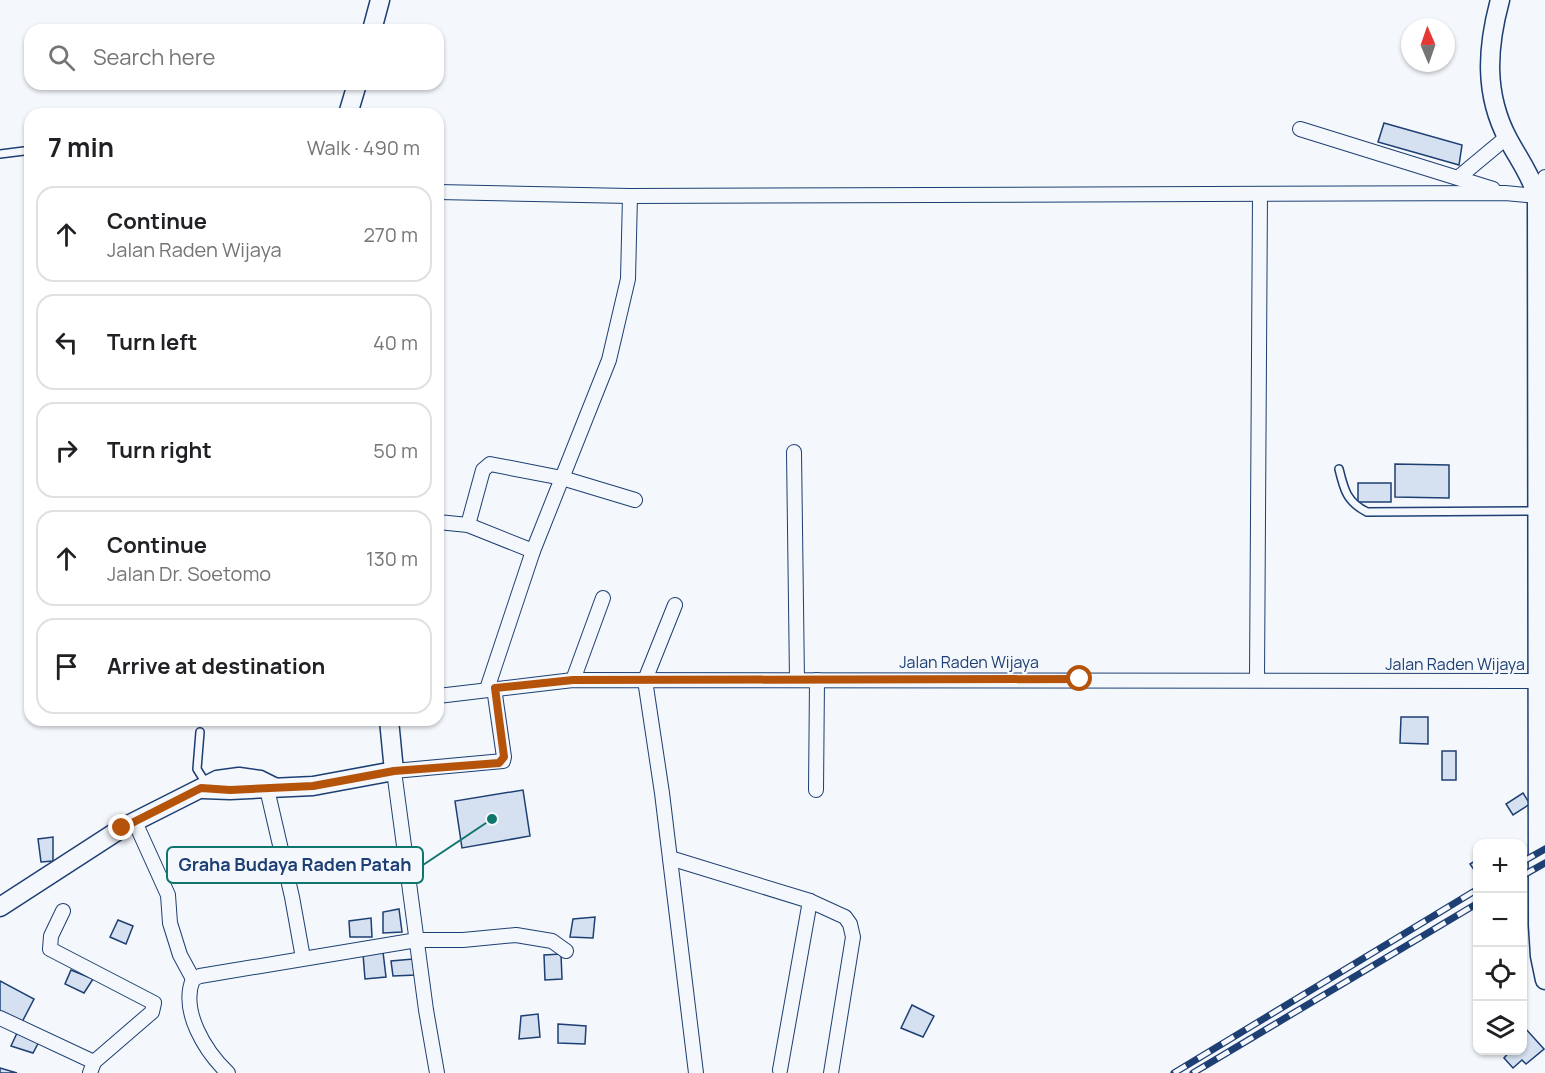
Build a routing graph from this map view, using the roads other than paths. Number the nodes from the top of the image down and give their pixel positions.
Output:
1 (380, 0) edge
2 (1500, 0) edge
3 (374, 24) edge
4 (355, 90) edge
5 (350, 108) edge
6 (1300, 129) dead end
7 (1507, 137) junction
8 (24, 151) dead end
9 (0, 154) edge
10 (1459, 177) junction
11 (1545, 177) edge
12 (444, 192) edge
13 (1505, 193) junction
14 (1260, 194) junction
15 (630, 196) junction
16 (1540, 205) edge
17 (794, 452) dead end
18 (1339, 469) dead end
19 (562, 478) junction
20 (635, 500) dead end
21 (1536, 511) junction
22 (444, 523) edge
23 (468, 525) junction
24 (1541, 530) edge
25 (533, 551) junction
26 (603, 598) dead end
27 (675, 605) dead end
28 (1257, 679) junction
29 (573, 680) junction
30 (645, 680) junction
31 (797, 680) junction
32 (817, 680) junction
33 (1537, 681) junction
34 (491, 688) junction
35 (444, 695) edge
36 (390, 726) edge
37 (200, 732) dead end
38 (394, 771) junction
39 (204, 787) junction
40 (270, 788) junction
41 (816, 790) dead end
42 (135, 822) junction
43 (670, 858) junction
44 (810, 901) junction
45 (0, 907) edge
46 (63, 911) dead end
47 (1542, 923) edge
48 (417, 940) junction
49 (566, 951) dead end
50 (303, 958) junction
51 (1545, 978) edge
52 (193, 979) junction
53 (0, 1018) edge
54 (92, 1068) edge
55 (780, 1070) dead end
56 (228, 1073) edge
57 (437, 1073) edge
58 (696, 1073) edge
59 (831, 1073) edge

1 - 3 street
2 - 7 street
4 - 5 street
6 - 10 street
7 - 10 street
7 - 16 street
8 - 9 lane
10 - 13 street
11 - 16 street
12 - 15 street
13 - 14 street
13 - 16 street
14 - 15 street
14 - 28 street
15 - 19 street
16 - 21 street
17 - 31 street
18 - 21 lane
19 - 20 street
19 - 23 street
19 - 25 street
21 - 24 street
22 - 23 street
23 - 25 street
24 - 33 street
25 - 34 street
26 - 29 street
27 - 30 street
28 - 32 street, Jalan Raden Wijaya
28 - 33 street, Jalan Raden Wijaya
29 - 30 street, Jalan Raden Wijaya
29 - 34 street, Jalan Raden Wijaya
30 - 31 street, Jalan Raden Wijaya
30 - 43 street
31 - 32 street, Jalan Raden Wijaya
32 - 41 street
33 - 47 street
34 - 35 street, Jalan Raden Wijaya
34 - 38 street
36 - 38 street
37 - 39 lane
38 - 40 street
38 - 48 street
39 - 40 street
39 - 42 street
40 - 50 street
42 - 45 street
42 - 52 street
43 - 44 street
43 - 58 street
44 - 55 street
44 - 59 street
46 - 54 street
47 - 51 street
48 - 49 street
48 - 50 street
48 - 57 street
50 - 52 street
52 - 56 street
53 - 54 street

